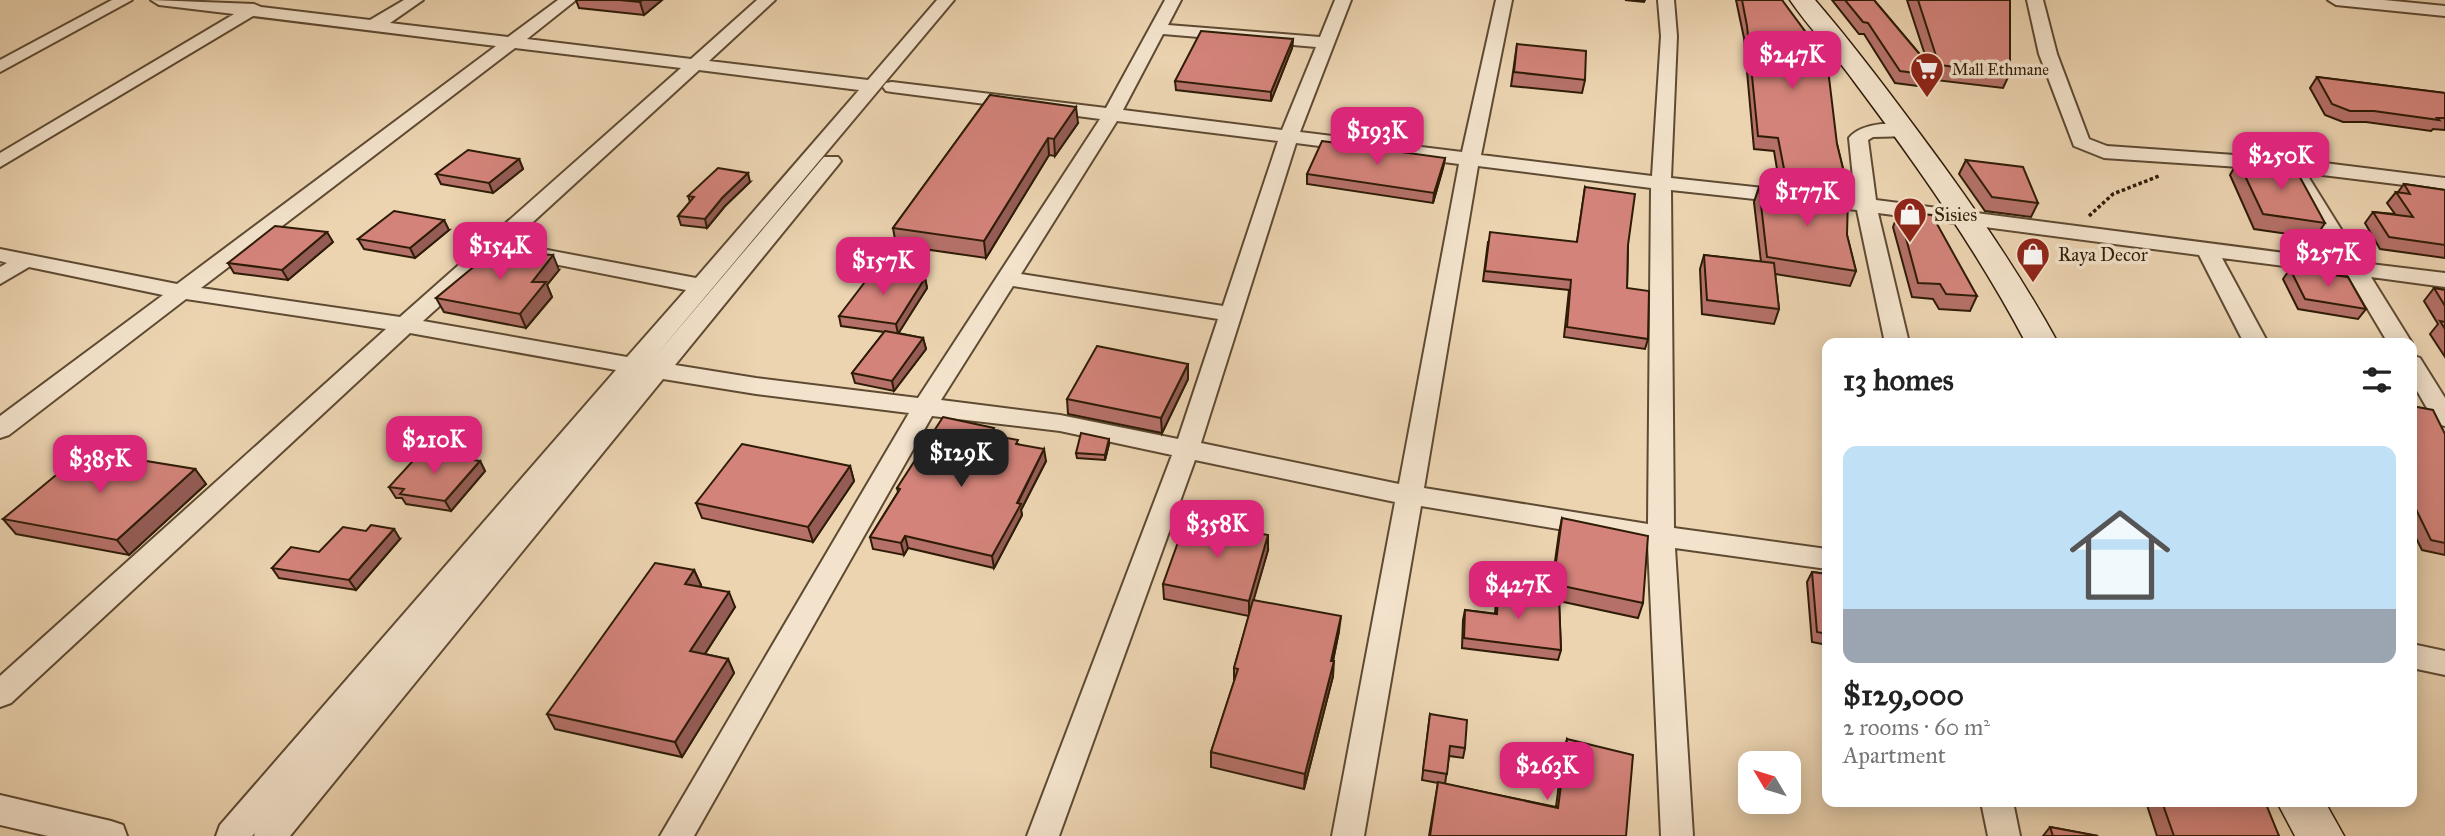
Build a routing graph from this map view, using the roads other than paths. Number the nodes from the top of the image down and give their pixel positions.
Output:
1 (124, 0) edge
2 (159, 0) edge
3 (270, 0) edge
4 (415, 0) edge
5 (568, 0) edge
6 (767, 0) edge
7 (946, 0) edge
8 (964, 0) edge
9 (1172, 0) edge
10 (1343, 0) edge
11 (1504, 0) edge
12 (1666, 0) edge
13 (1802, 0) edge
14 (2035, 0) edge
15 (2336, 0) edge
16 (250, 11) junction
17 (2445, 11) edge
18 (373, 26) junction
19 (1158, 29) junction
20 (511, 43) junction
21 (1326, 43) junction
22 (694, 66) junction
23 (0, 67) edge
24 (882, 87) junction
25 (1111, 116) junction
26 (1905, 132) junction
27 (1289, 137) junction
28 (1470, 159) junction
29 (0, 161) edge
30 (2292, 165) junction
31 (1661, 183) junction
32 (2445, 184) edge
33 (1866, 205) junction
34 (1968, 220) junction
35 (494, 246) junction
36 (2208, 251) junction
37 (0, 255) edge
38 (27, 259) junction
39 (2354, 268) junction
40 (0, 277) edge
41 (1007, 278) junction
42 (2445, 280) edge
43 (702, 286) junction
44 (181, 292) junction
45 (1231, 314) junction
46 (406, 325) junction
47 (1896, 338) edge
48 (2039, 338) edge
49 (2253, 338) edge
50 (2397, 338) edge
51 (645, 368) junction
52 (2417, 371) edge
53 (925, 406) junction
54 (2445, 418) edge
55 (0, 429) edge
56 (1186, 451) junction
57 (1408, 495) junction
58 (1661, 536) junction
59 (1822, 558) edge
60 (0, 694) edge
61 (1998, 807) edge
62 (2303, 807) edge
63 (0, 810) edge
64 (111, 836) edge
65 (232, 836) edge
66 (270, 836) edge
67 (676, 836) edge
68 (1043, 836) edge
69 (1348, 836) edge
70 (1677, 836) edge
71 (2004, 836) edge
72 (2321, 836) edge

1 - 23 street
2 - 16 street
3 - 16 street
4 - 18 street
5 - 20 street
6 - 22 street
7 - 24 street
8 - 24 street
9 - 19 street
10 - 21 street
11 - 28 street
12 - 31 street
13 - 26 street
14 - 30 street
15 - 17 street
16 - 18 street
16 - 29 street
18 - 20 street
19 - 21 street
19 - 25 street
20 - 22 street
20 - 44 street
21 - 27 street
22 - 24 street
22 - 35 street
24 - 25 street
24 - 43 street
24 - 51 street
25 - 27 street
25 - 41 street
26 - 33 street
26 - 34 street
27 - 28 street
27 - 45 street
28 - 31 street
28 - 57 street
30 - 32 street
30 - 39 street
31 - 33 street
31 - 58 street
33 - 34 street
33 - 47 street
34 - 36 street
34 - 48 street
35 - 43 street
35 - 46 street
36 - 39 street
36 - 49 street
37 - 38 street
38 - 40 street
38 - 44 street
39 - 42 street
39 - 50 street
41 - 45 street
41 - 53 street
43 - 51 street
44 - 46 street
44 - 55 street
45 - 56 street
46 - 51 street
46 - 60 street
51 - 53 street
51 - 65 street
51 - 66 street
52 - 54 street
53 - 56 street
53 - 67 street
56 - 57 street
56 - 68 street
57 - 58 street
57 - 69 street
58 - 59 street
58 - 70 street
61 - 71 street
62 - 72 street
63 - 64 street

